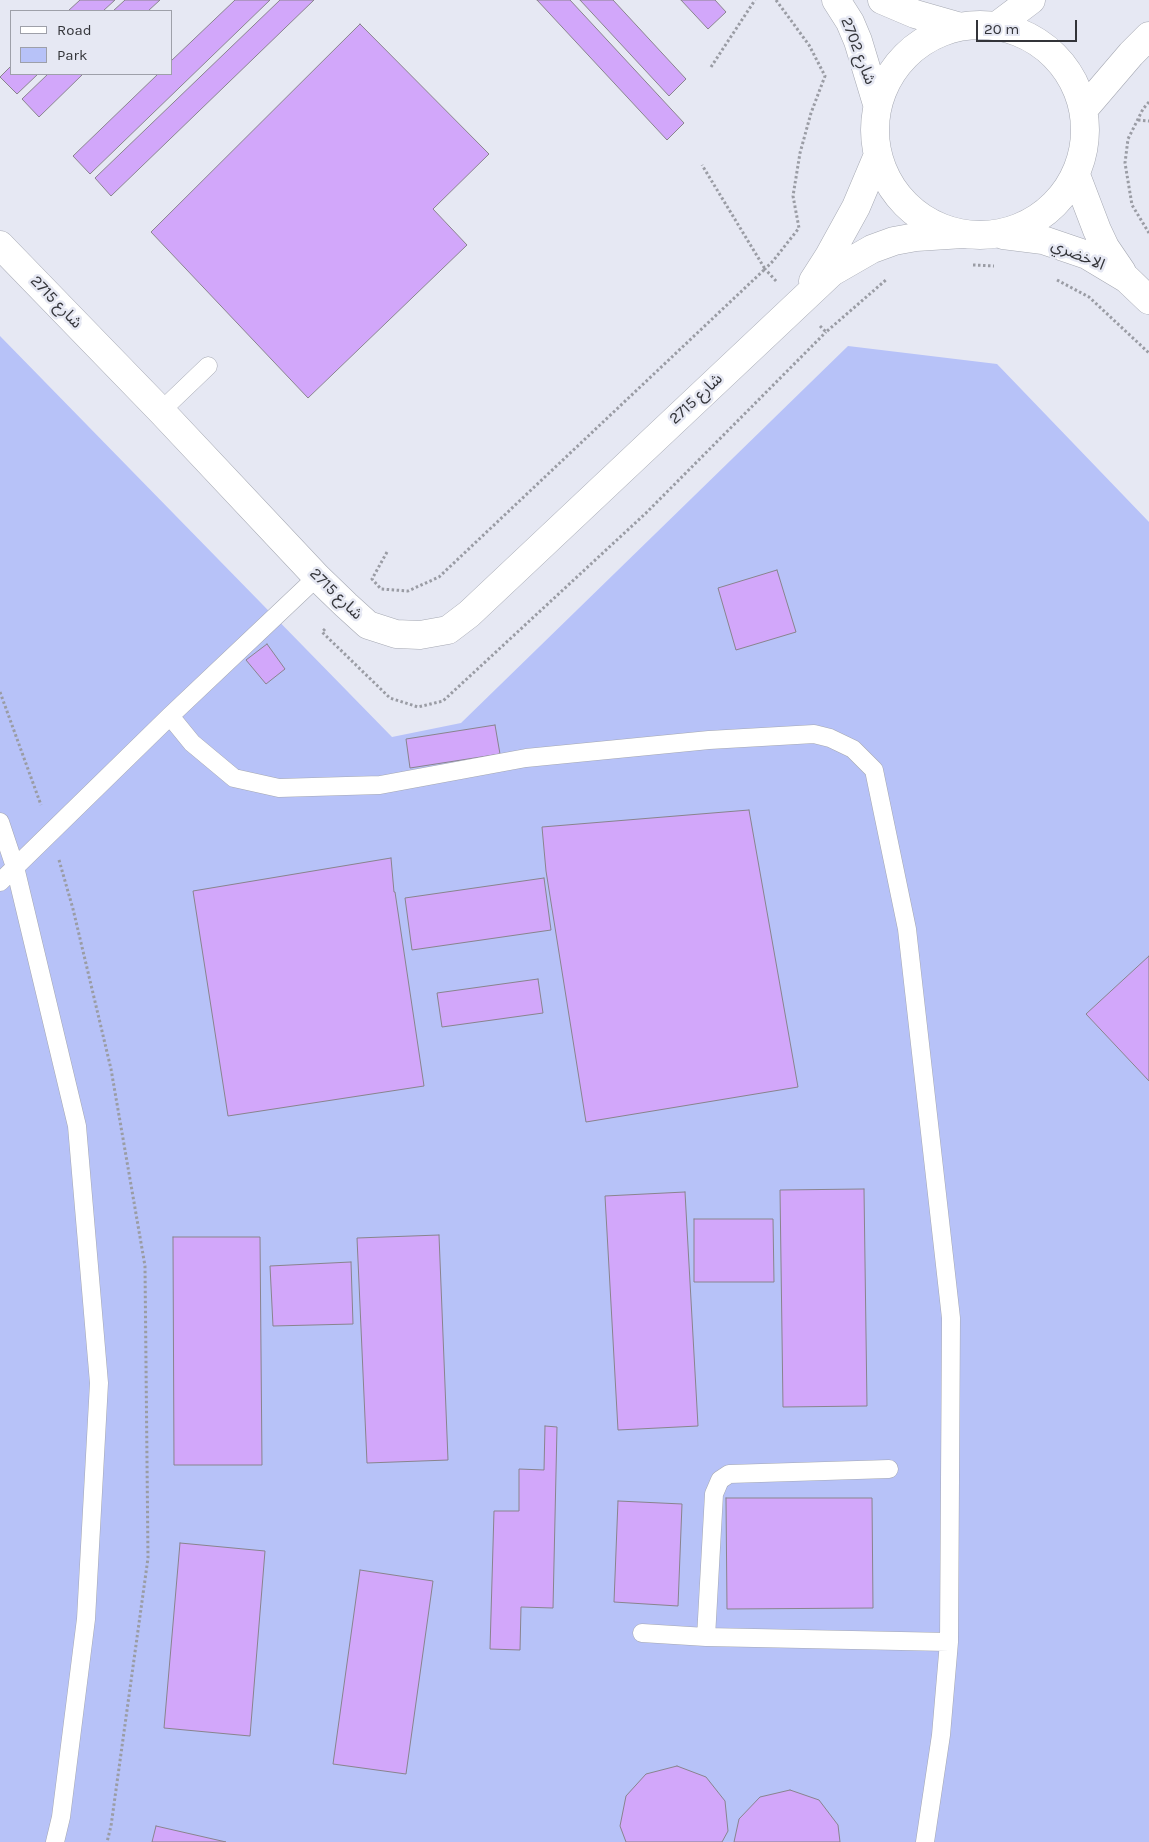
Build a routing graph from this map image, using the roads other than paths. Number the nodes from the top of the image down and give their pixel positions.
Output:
1 (836, 0) edge
2 (882, 0) edge
3 (1031, 0) edge
4 (998, 25) junction
5 (957, 26) junction
6 (1149, 36) edge
7 (877, 104) junction
8 (1084, 109) junction
9 (878, 155) junction
10 (1076, 175) junction
11 (963, 234) junction
12 (996, 235) junction
13 (0, 245) edge
14 (1127, 279) junction
15 (1149, 300) edge
16 (798, 303) junction
17 (208, 366) dead end
18 (161, 411) junction
19 (317, 577) junction
20 (170, 716) junction
21 (0, 822) edge
22 (15, 867) junction
23 (0, 882) edge
24 (889, 1469) dead end
25 (642, 1633) dead end
26 (706, 1637) junction
27 (949, 1642) junction
28 (55, 1842) edge
29 (925, 1842) edge

1 - 7 street, شارع 2702
2 - 5 street
3 - 4 street
4 - 5 street
4 - 8 street
5 - 7 street
6 - 8 street
7 - 9 street
8 - 10 street
9 - 11 street
9 - 16 street, شارع 2715
10 - 12 street
10 - 14 street, الاخضري
11 - 12 street, الاخضري
11 - 16 street, شارع 2715
12 - 14 street, الاخضري
13 - 18 street, شارع 2715
14 - 15 street, الاخضري
16 - 19 street, شارع 2715
17 - 18 lane
18 - 19 street, شارع 2715
19 - 20 lane
20 - 22 lane
20 - 27 lane
21 - 22 lane
22 - 23 lane
22 - 28 lane
24 - 26 lane
25 - 26 lane
26 - 27 lane
27 - 29 lane

